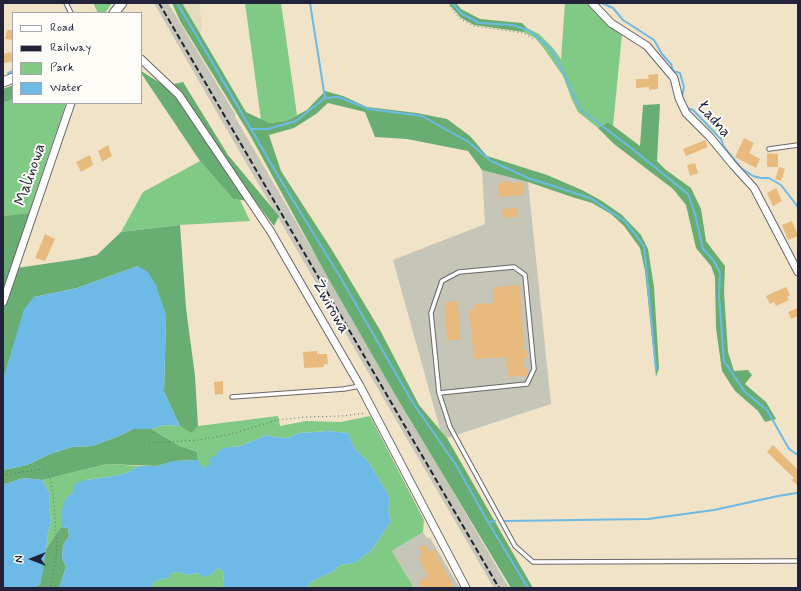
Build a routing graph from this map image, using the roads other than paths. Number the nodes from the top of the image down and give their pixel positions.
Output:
1 (66, 3) edge
2 (122, 3) edge
3 (592, 3) edge
4 (70, 12) edge
5 (115, 12) edge
6 (142, 60) edge
7 (70, 104) edge
8 (798, 145) edge
9 (769, 149) dead end
10 (798, 272) edge
11 (3, 302) edge
12 (360, 386) junction
13 (439, 393) junction
14 (232, 396) dead end
15 (798, 561) edge
16 (466, 588) edge

1 - 4 lane
2 - 5 street
3 - 10 street, Ładna
6 - 12 street, Żwirowa
7 - 11 street, Malinowa
8 - 9 lane
12 - 14 lane
12 - 16 street, Żwirowa
13 - 13 lane
13 - 15 lane

